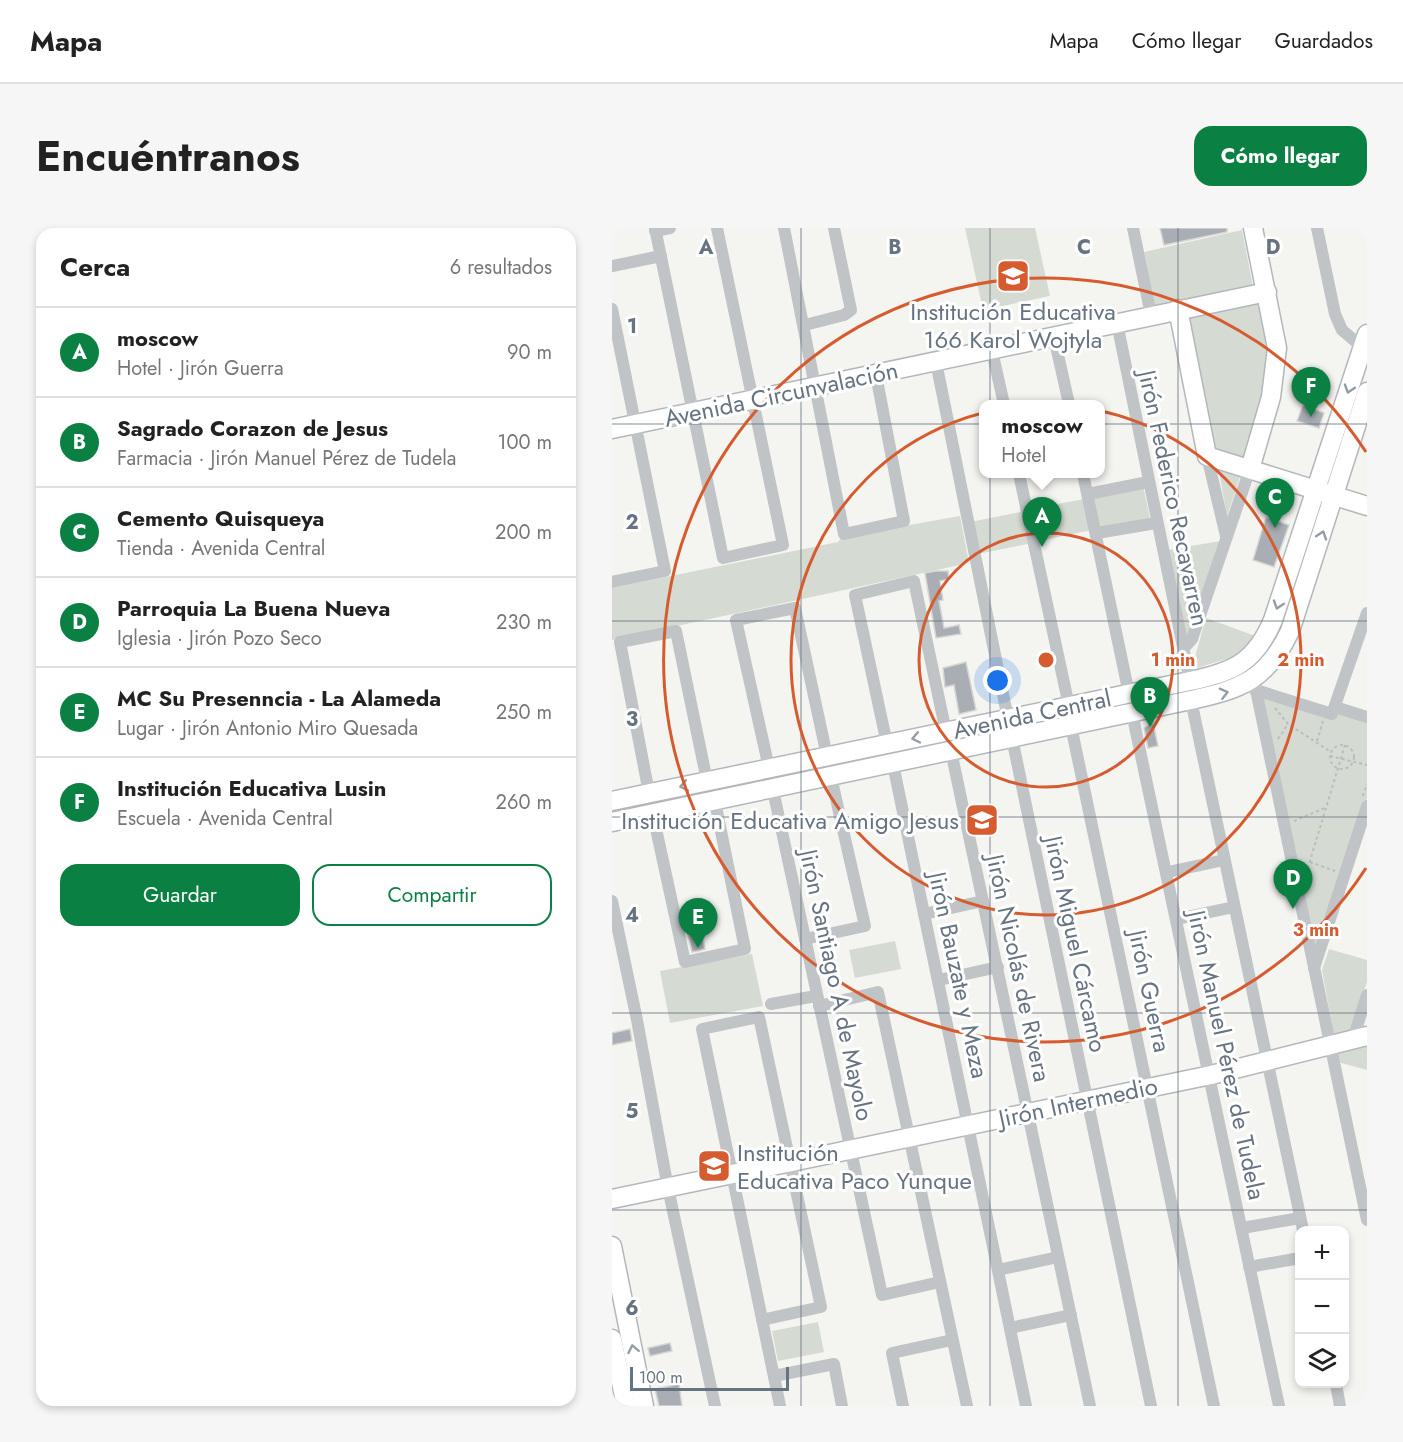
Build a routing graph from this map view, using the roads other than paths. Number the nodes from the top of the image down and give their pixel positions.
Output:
1 (670, 228) edge
2 (717, 228) edge
3 (784, 228) edge
4 (834, 228) edge
5 (1133, 228) edge
6 (1253, 228) edge
7 (1317, 228) edge
8 (655, 230) edge
9 (661, 256) junction
10 (612, 266) edge
11 (1267, 292) junction
12 (612, 309) edge
13 (1178, 309) junction
14 (1151, 315) junction
15 (1117, 323) junction
16 (805, 325) junction
17 (1054, 337) junction
18 (1365, 341) edge
19 (992, 351) junction
20 (936, 362) junction
21 (876, 375) junction
22 (817, 388) junction
23 (1367, 392) edge
24 (754, 399) junction
25 (1003, 400) edge
26 (1068, 400) edge
27 (694, 413) junction
28 (637, 424) junction
29 (612, 429) edge
30 (1207, 456) junction
31 (1250, 469) junction
32 (1020, 478) edge
33 (1084, 478) edge
34 (1148, 482) junction
35 (1316, 490) junction
36 (1088, 494) junction
37 (1335, 496) junction
38 (1367, 506) edge
39 (1156, 524) junction
40 (1097, 533) junction
41 (1227, 537) junction
42 (612, 582) edge
43 (1367, 613) edge
44 (1184, 648) junction
45 (1234, 668) junction
46 (1190, 681) junction
47 (1251, 687) junction
48 (1129, 694) junction
49 (1191, 700) junction
50 (1069, 706) junction
51 (1331, 711) junction
52 (1132, 713) junction
53 (1367, 717) edge
54 (1008, 719) junction
55 (1071, 726) junction
56 (946, 732) junction
57 (1012, 738) junction
58 (887, 744) junction
59 (951, 751) junction
60 (827, 756) junction
61 (893, 764) junction
62 (769, 768) junction
63 (831, 777) junction
64 (707, 781) junction
65 (773, 790) junction
66 (649, 793) junction
67 (612, 801) edge
68 (715, 802) junction
69 (1363, 806) edge
70 (653, 815) junction
71 (612, 822) edge
72 (1224, 860) junction
73 (1168, 872) junction
74 (612, 901) edge
75 (983, 901) junction
76 (1234, 906) junction
77 (924, 914) junction
78 (1177, 919) junction
79 (805, 939) junction
80 (998, 967) junction
81 (1313, 970) junction
82 (939, 980) junction
83 (1367, 995) edge
84 (818, 1001) junction
85 (771, 1004) dead end
86 (1360, 1037) edge
87 (1331, 1047) junction
88 (1266, 1062) junction
89 (1211, 1075) junction
90 (1149, 1087) junction
91 (1088, 1100) junction
92 (1028, 1113) junction
93 (969, 1124) junction
94 (910, 1137) junction
95 (851, 1149) junction
96 (791, 1160) junction
97 (732, 1174) junction
98 (668, 1188) junction
99 (612, 1198) edge
100 (1365, 1203) edge
101 (1367, 1221) edge
102 (1301, 1224) edge
103 (1242, 1228) junction
104 (612, 1246) edge
105 (1058, 1257) junction
106 (1295, 1259) edge
107 (1249, 1267) junction
108 (998, 1269) junction
109 (940, 1282) junction
110 (1071, 1315) junction
111 (762, 1320) junction
112 (1010, 1328) junction
113 (612, 1339) edge
114 (952, 1340) junction
115 (774, 1376) junction
116 (1337, 1388) edge
117 (626, 1406) edge
118 (644, 1406) edge
119 (715, 1406) edge
120 (780, 1406) edge
121 (842, 1406) edge
122 (903, 1406) edge
123 (966, 1406) edge
124 (1026, 1406) edge
125 (1090, 1406) edge
126 (1151, 1406) edge
127 (1214, 1406) edge
128 (1279, 1406) edge
129 (1340, 1406) edge

1 - 8 street
2 - 24 street
3 - 16 street
4 - 16 street
5 - 14 street
6 - 11 main road
7 - 18 street
8 - 9 street
9 - 10 street
9 - 27 street
11 - 13 main road, Avenida Circunvalación
11 - 31 main road
12 - 28 street
13 - 14 main road, Avenida Circunvalación
13 - 30 main road
14 - 15 main road, Avenida Circunvalación
15 - 17 main road, Avenida Circunvalación
15 - 34 street, Jirón Federico Recavarren
16 - 22 street
17 - 19 main road, Avenida Circunvalación
17 - 26 street
18 -> 35 main road, Avenida Central
19 - 20 main road, Avenida Circunvalación
19 - 25 street
20 - 21 main road, Avenida Circunvalación
20 - 54 street
21 - 22 main road, Avenida Circunvalación
21 - 22 street
22 - 24 main road, Avenida Circunvalación
23 - 37 main road, Avenida Central
24 - 27 main road, Avenida Circunvalación
24 - 27 street
27 - 28 main road, Avenida Circunvalación
28 - 29 main road, Avenida Circunvalación
28 - 42 street
30 - 31 main road
30 - 41 street
31 - 35 main road
31 - 41 street
32 - 50 street
33 - 36 street
34 - 36 street
34 - 39 street, Jirón Federico Recavarren
35 - 37 main road
35 -> 45 main road, Avenida Central
36 - 40 street
37 - 38 main road
47 -> 37 main road, Avenida Central
39 - 40 street
39 - 44 street, Jirón Federico Recavarren
40 - 48 street
41 - 44 street
43 - 51 street
44 - 46 street, Jirón Federico Recavarren
45 - 46 main road, Avenida Central
45 - 47 street
46 - 48 main road, Avenida Central
49 -> 47 main road, Avenida Central
47 - 51 street
47 - 81 street
48 - 50 main road, Avenida Central
49 - 52 main road, Avenida Central
49 - 72 street
50 - 54 main road, Avenida Central
51 - 53 street
52 - 55 main road, Avenida Central
52 - 73 street, Jirón Manuel Pérez de Tudela
54 - 56 main road, Avenida Central
55 - 57 main road, Avenida Central
55 - 90 street, Jirón Guerra
56 -> 58 main road, Avenida Central
56 - 58 street
57 - 59 main road, Avenida Central
57 - 91 street, Jirón Miguel Cárcamo
58 - 60 main road, Avenida Central
59 - 61 main road, Avenida Central
59 - 75 street, Jirón Nicolás de Rivera
60 - 62 main road, Avenida Central
60 - 62 street
61 - 63 main road, Avenida Central
61 - 77 street, Jirón Bauzate y Meza
62 - 64 main road, Avenida Central
63 - 65 main road, Avenida Central
63 - 79 street
64 -> 66 main road, Avenida Central
64 - 66 street
65 - 68 main road, Avenida Central
65 - 79 street, Jirón Santiago A de Mayolo
66 - 67 main road, Avenida Central
68 - 70 main road, Avenida Central
68 - 70 street
69 - 81 street
70 - 71 main road, Avenida Central
72 - 73 street
72 - 76 street
73 - 78 street, Jirón Manuel Pérez de Tudela
74 - 98 street
75 - 77 street
75 - 80 street, Jirón Nicolás de Rivera
76 - 78 street
76 - 88 street
77 - 82 street, Jirón Bauzate y Meza
78 - 89 street, Jirón Manuel Pérez de Tudela
79 - 84 street, Jirón Santiago A de Mayolo
80 - 82 street
80 - 92 street, Jirón Nicolás de Rivera
81 - 87 street
82 - 93 street, Jirón Bauzate y Meza
83 - 86 street
84 - 85 street
84 - 94 street
84 - 95 street, Jirón Santiago A de Mayolo
86 - 87 main road, Jirón Intermedio
87 - 88 main road, Jirón Intermedio
87 - 100 street
88 - 89 main road, Jirón Intermedio
88 - 102 street
89 - 90 main road, Jirón Intermedio
89 - 103 street, Jirón Manuel Pérez de Tudela
90 - 91 main road, Jirón Intermedio
90 - 127 street, Jirón Guerra
91 - 92 main road, Jirón Intermedio
91 - 126 street, Jirón Miguel Cárcamo
92 - 93 main road, Jirón Intermedio
92 - 105 street, Jirón Nicolás de Rivera
93 - 94 main road, Jirón Intermedio
93 - 108 street, Jirón Bauzate y Meza
94 - 95 main road, Jirón Intermedio
94 - 109 street
95 - 96 main road, Jirón Intermedio
95 - 109 street, Jirón Santiago A de Mayolo
96 - 97 main road, Jirón Intermedio
96 - 97 street
96 - 111 street
97 - 98 main road, Jirón Intermedio
97 - 111 street
98 - 99 main road, Jirón Intermedio
98 - 119 street
100 - 101 street
102 - 103 street
103 - 107 street, Jirón Manuel Pérez de Tudela
118 -> 104 main road
105 - 108 street
105 - 110 street, Jirón Nicolás de Rivera
106 - 107 street
107 - 128 street, Jirón Manuel Pérez de Tudela
108 - 112 street, Jirón Bauzate y Meza
109 - 114 street
110 - 112 street
110 - 125 street, Jirón Nicolás de Rivera
111 - 115 street
112 - 124 street, Jirón Bauzate y Meza
113 - 117 main road
114 - 122 street
114 - 123 street
115 - 120 street
115 - 121 street
116 - 129 street

